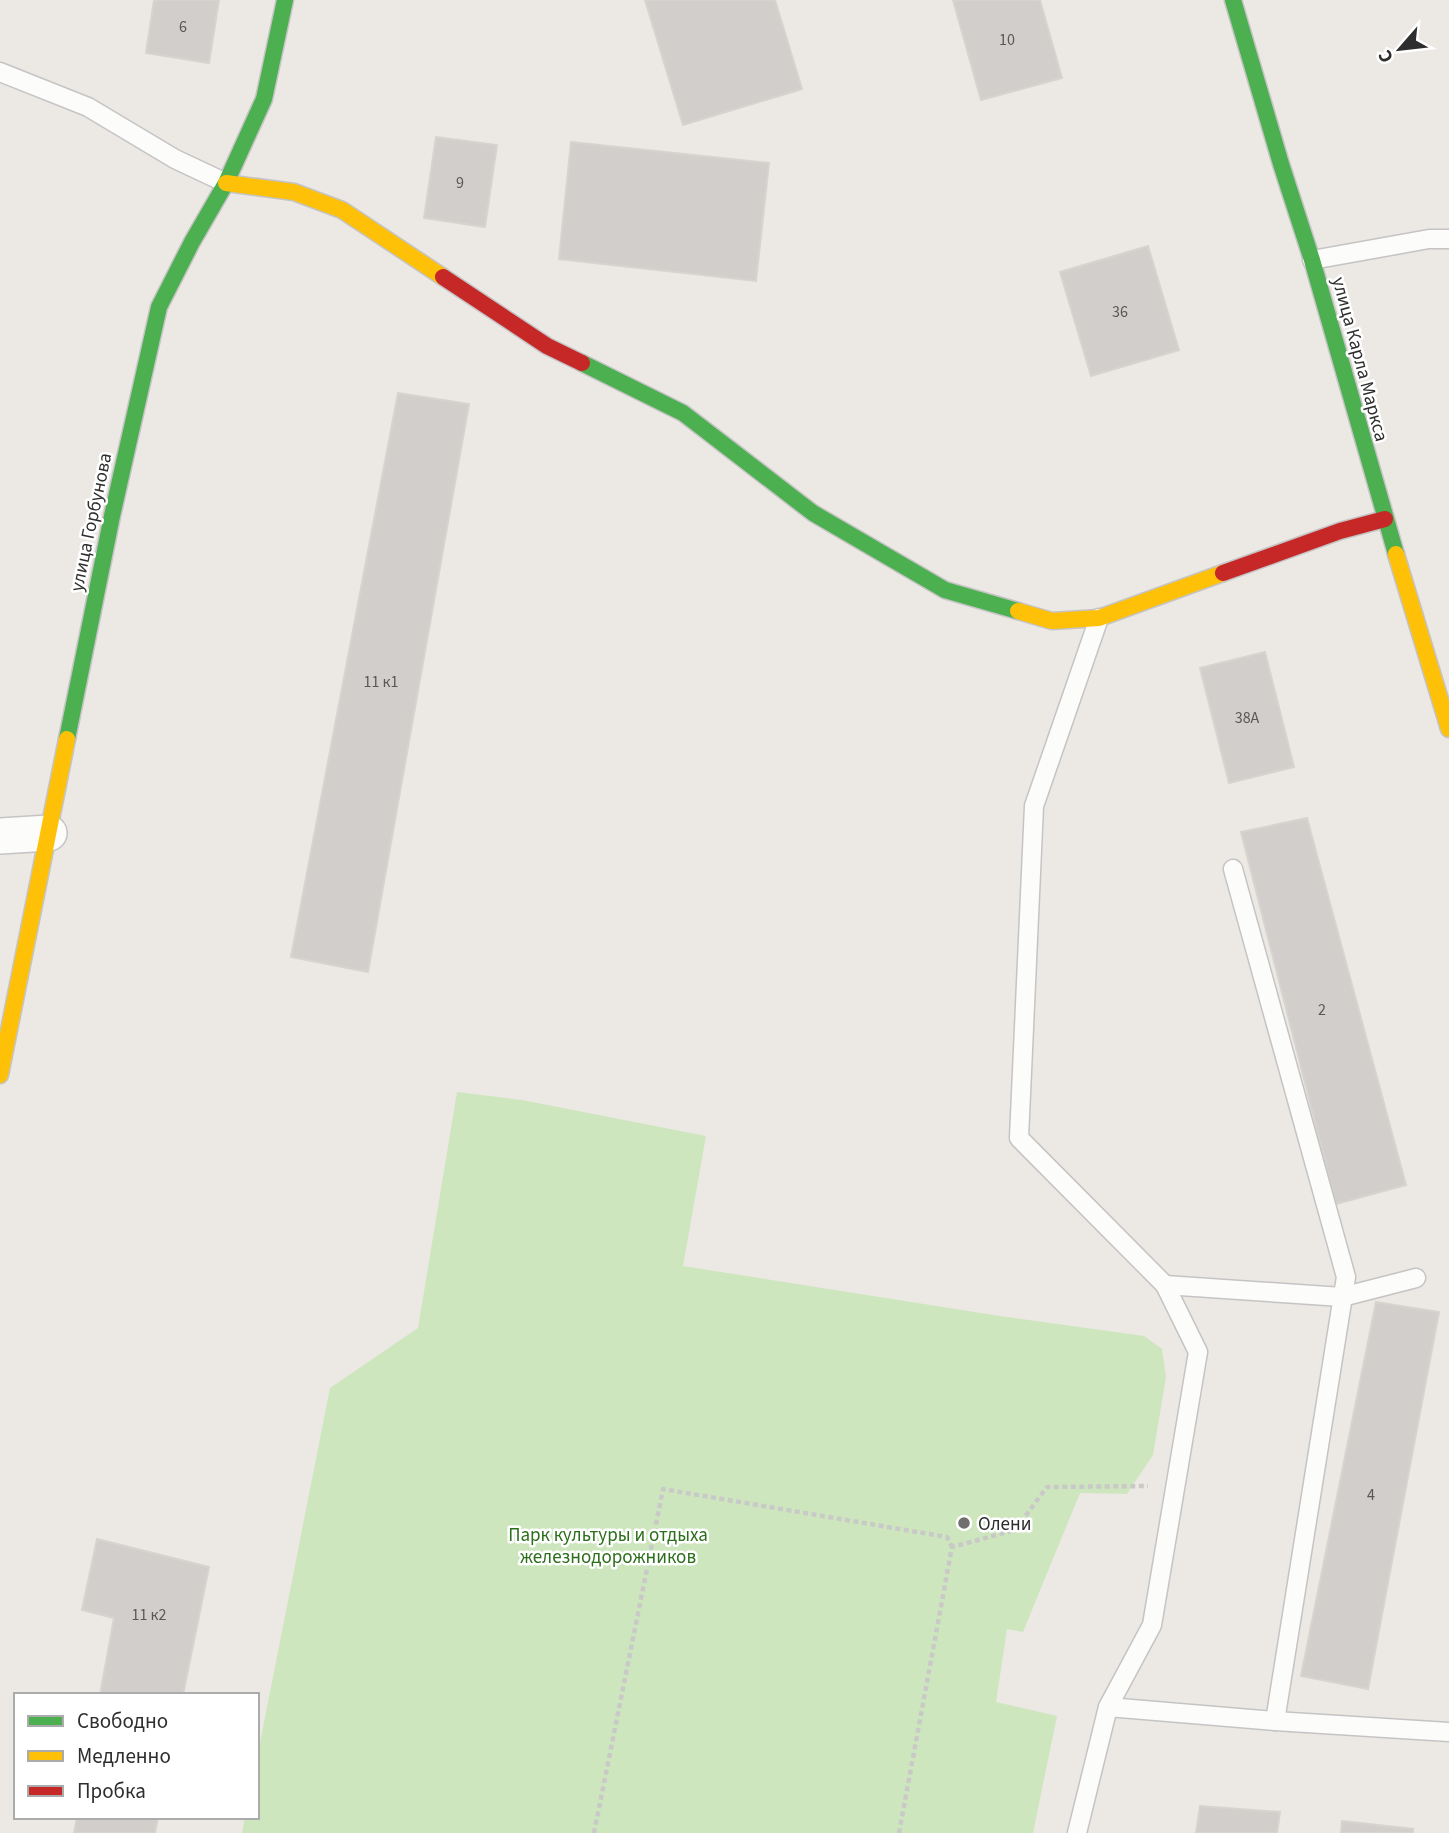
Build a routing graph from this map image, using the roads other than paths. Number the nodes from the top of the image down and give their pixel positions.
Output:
1 (285, 0) edge
2 (1233, 0) edge
3 (0, 72) edge
4 (226, 183) junction
5 (1449, 239) edge
6 (1312, 260) junction
7 (1385, 519) junction
8 (1099, 618) junction
9 (1449, 729) edge
10 (49, 833) junction
11 (0, 836) edge
12 (1233, 869) dead end
13 (0, 1075) edge
14 (1416, 1278) dead end
15 (1165, 1285) junction
16 (1342, 1297) junction
17 (1108, 1707) junction
18 (1275, 1721) junction
19 (1449, 1732) edge
20 (1077, 1833) edge

1 - 4 street, улица Горбунова
2 - 6 street, улица Карла Маркса
3 - 4 lane
4 - 8 street
4 - 10 street, улица Горбунова
5 - 6 lane
6 - 7 street, улица Карла Маркса
7 - 8 street
7 - 9 street, улица Карла Маркса
8 - 15 lane
10 - 11 street
10 - 13 street, улица Горбунова
12 - 16 lane
14 - 16 lane
15 - 16 lane
15 - 17 lane
16 - 18 lane
17 - 18 lane
17 - 20 lane
18 - 19 lane

